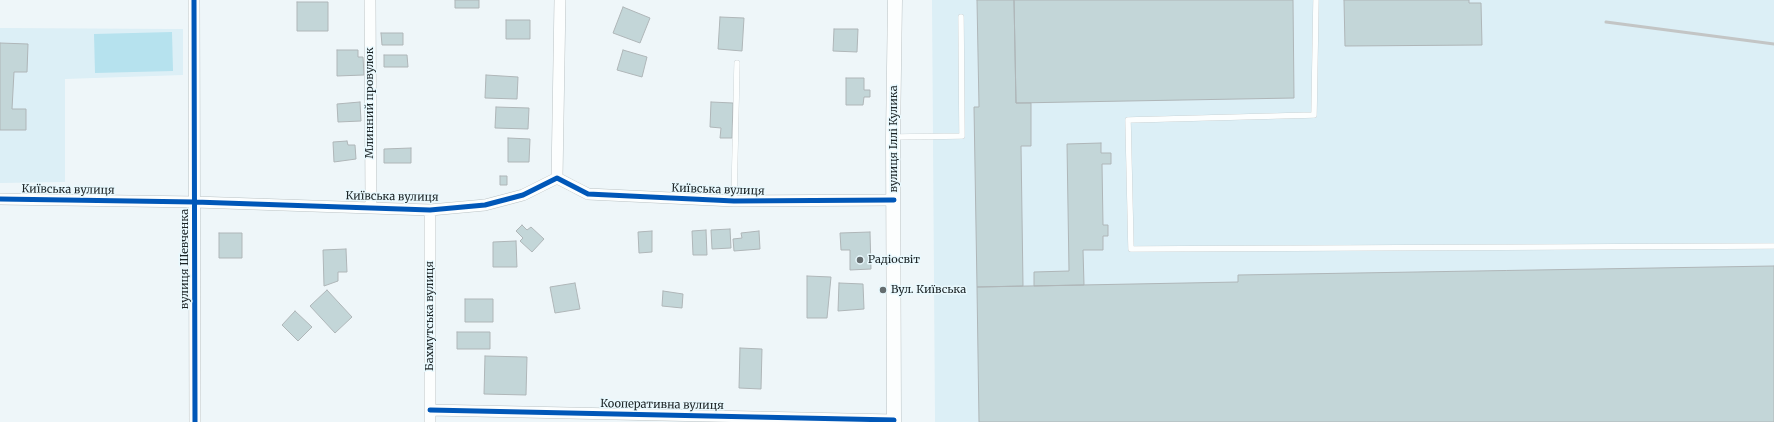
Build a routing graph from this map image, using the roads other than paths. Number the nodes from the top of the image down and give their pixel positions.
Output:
1 (194, 0) edge
2 (370, 0) edge
3 (560, 0) edge
4 (896, 0) edge
5 (1316, 0) edge
6 (961, 17) dead end
7 (737, 63) dead end
8 (894, 137) junction
9 (558, 178) junction
10 (0, 199) edge
11 (894, 200) junction
12 (734, 201) junction
13 (195, 202) junction
14 (371, 207) junction
15 (430, 210) junction
16 (1774, 246) edge
17 (430, 410) junction
18 (894, 421) edge
19 (195, 422) edge
20 (430, 422) edge

1 - 13 street, вулиця Шевченка
2 - 14 street, Млинний провулок
3 - 9 street
4 - 8 street, вулиця Іллі Кулика
5 - 16 lane
6 - 8 lane
7 - 12 lane
8 - 11 street, вулиця Іллі Кулика
9 - 12 street, Київська вулиця
9 - 15 street, Київська вулиця
10 - 13 street, Київська вулиця
11 - 12 street, Київська вулиця
11 - 18 street, вулиця Іллі Кулика
13 - 14 street, Київська вулиця
13 - 19 street, вулиця Шевченка
14 - 15 street, Київська вулиця
15 - 17 street, Бахмутська вулиця
17 - 18 street, Кооперативна вулиця
17 - 20 street, Бахмутська вулиця

